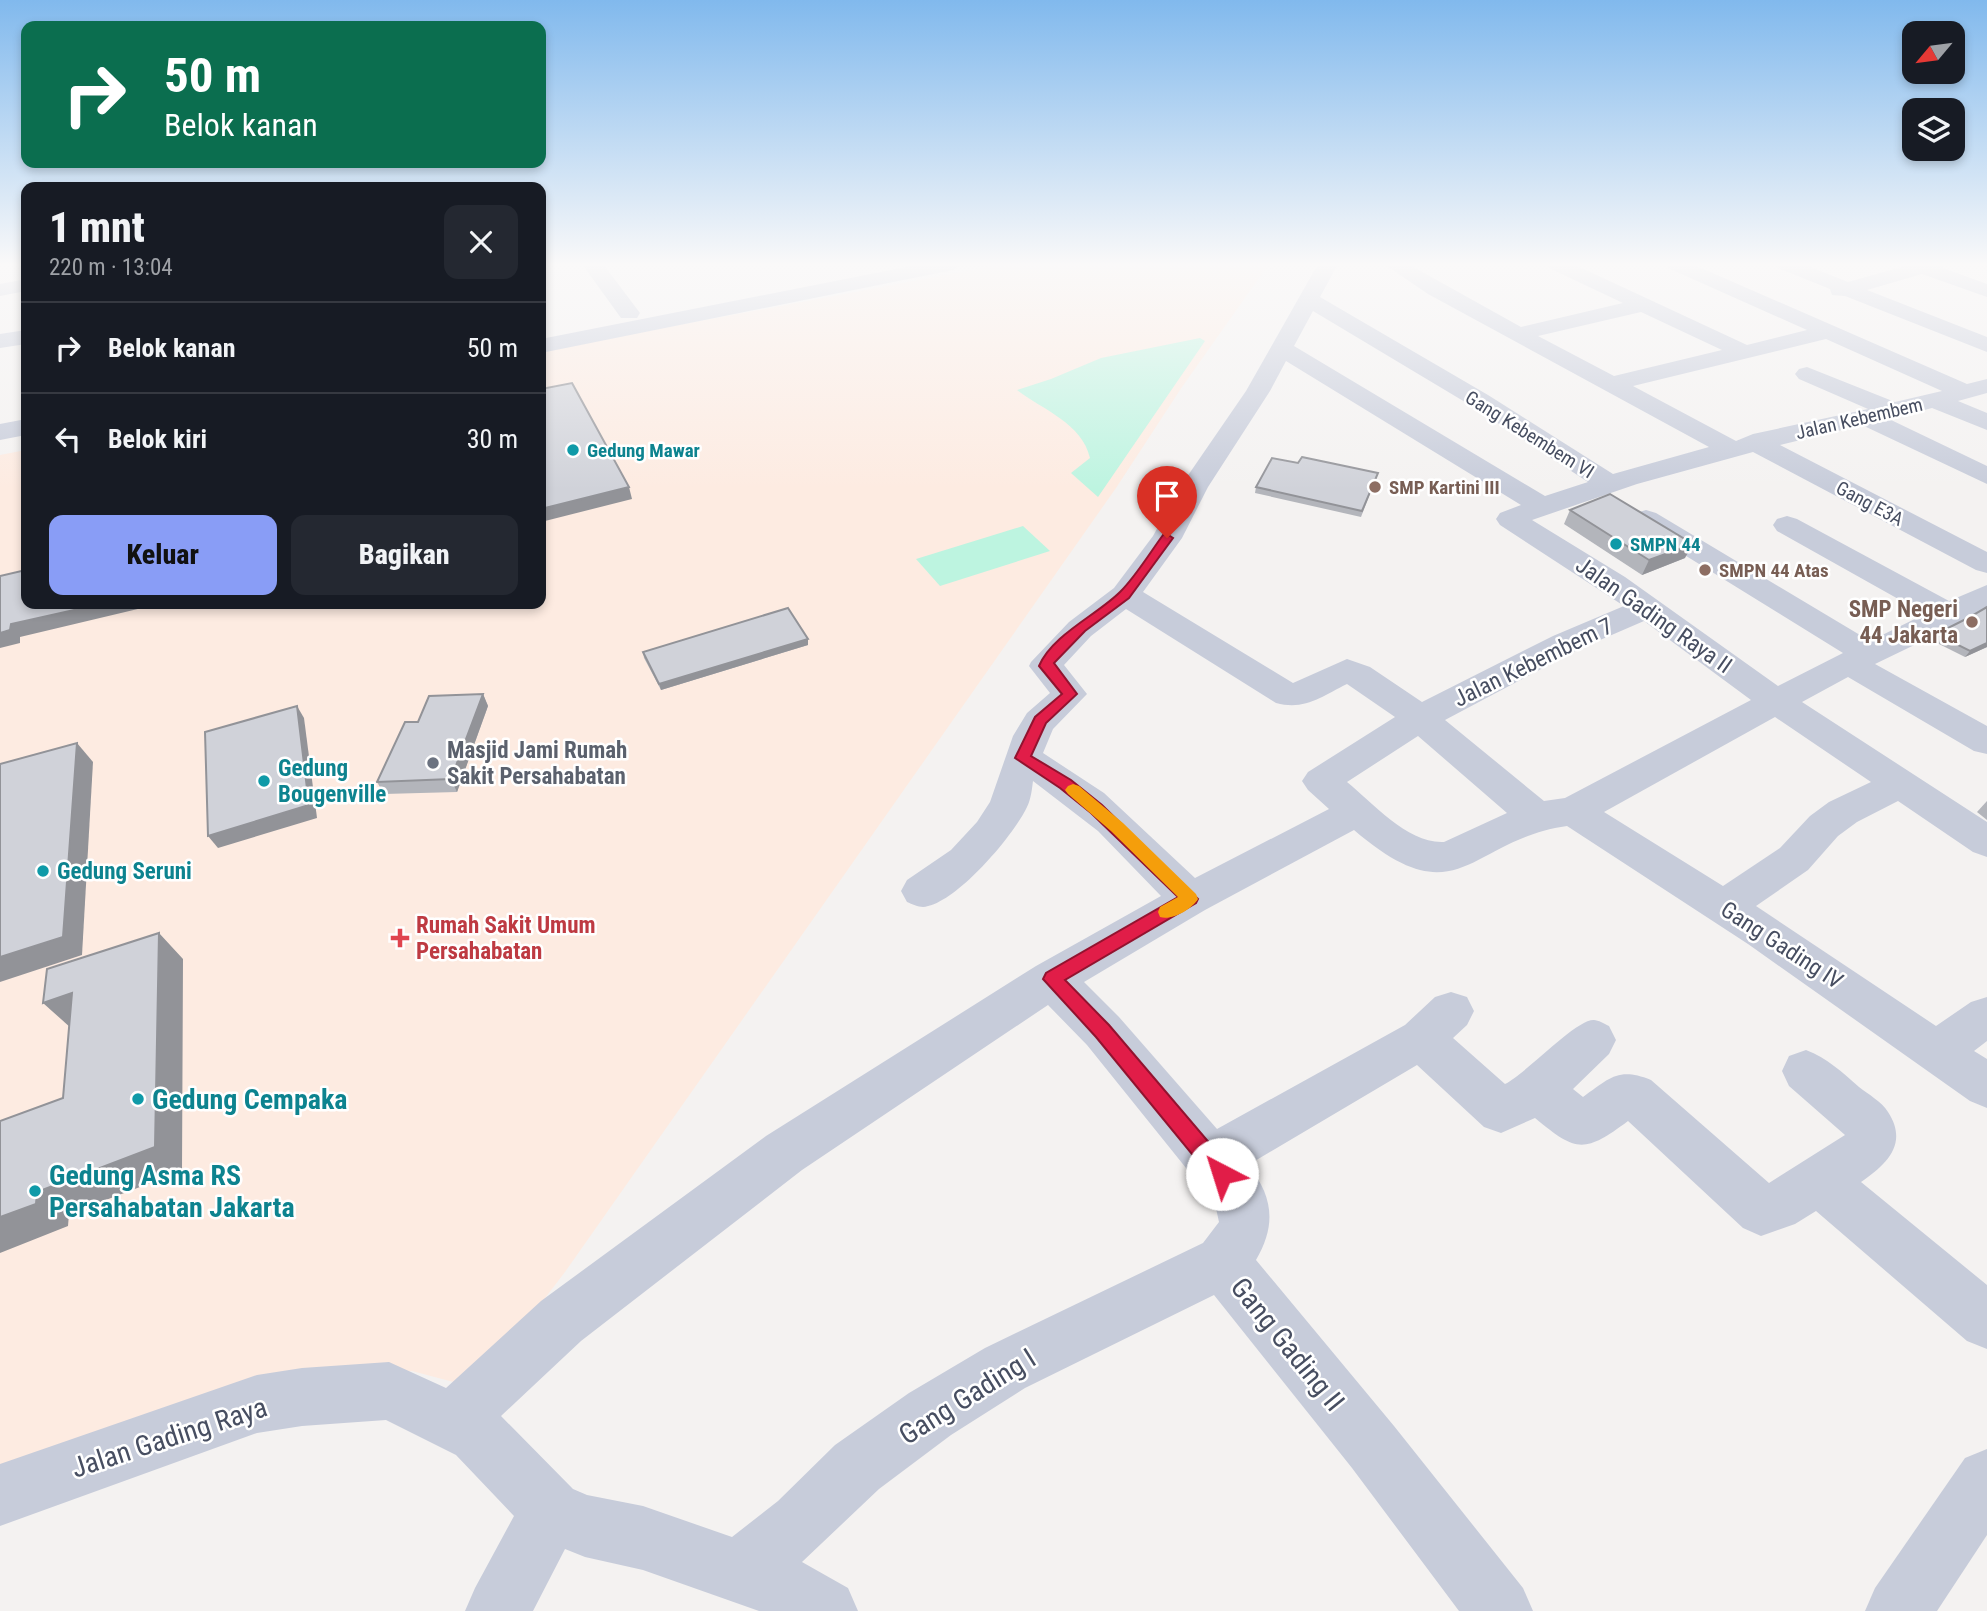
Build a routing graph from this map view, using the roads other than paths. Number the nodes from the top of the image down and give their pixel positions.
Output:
1 (572, 339) edge
2 (1285, 339) edge
3 (1376, 339) edge
4 (1530, 339) edge
5 (1716, 339) edge
6 (1793, 339) edge
7 (1849, 339) edge
8 (546, 345) edge
9 (1280, 348) junction
10 (1742, 351) junction
11 (1807, 374) dead end
12 (1612, 384) junction
13 (1976, 389) edge
14 (1934, 400) junction
15 (1892, 410) junction
16 (1865, 417) junction
17 (1987, 422) edge
18 (21, 428) edge
19 (0, 432) edge
20 (1742, 445) junction
21 (21, 446) edge
22 (0, 450) edge
23 (1987, 476) edge
24 (1601, 485) junction
25 (1542, 506) junction
26 (1787, 524) dead end
27 (1987, 564) edge
28 (1987, 594) edge
29 (1125, 595) junction
30 (1646, 608) junction
31 (1951, 615) junction
32 (1857, 658) junction
33 (1776, 701) junction
34 (1420, 718) junction
35 (1987, 742) edge
36 (1023, 758) junction
37 (1900, 784) junction
38 (1358, 811) junction
39 (1554, 813) junction
40 (1987, 842) edge
41 (922, 891) dead end
42 (1190, 899) junction
43 (1724, 907) junction
44 (1052, 979) junction
45 (1987, 1016) edge
46 (1593, 1040) dead end
47 (1937, 1051) junction
48 (1806, 1071) dead end
49 (1987, 1086) edge
50 (1538, 1091) junction
51 (1210, 1160) junction
52 (1819, 1180) junction
53 (1222, 1262) junction
54 (1987, 1321) edge
55 (453, 1421) junction
56 (1987, 1480) edge
57 (0, 1494) edge
58 (551, 1511) junction
59 (739, 1572) junction
60 (498, 1611) edge
61 (825, 1611) edge
62 (1500, 1611) edge
63 (1898, 1611) edge

1 - 8 street
2 - 9 street
3 - 24 street, Gang Kebembem VI
4 - 12 street, Gang E3A
5 - 10 street
6 - 10 street
7 - 13 street
9 - 25 street
9 - 29 street
10 - 12 street
11 - 15 street
12 - 20 street, Gang E3A
13 - 14 street, Jalan Kebembem
14 - 15 street, Jalan Kebembem
14 - 17 street
15 - 16 street, Jalan Kebembem
16 - 20 street, Jalan Kebembem
16 - 23 street
18 - 19 street
20 - 24 street, Jalan Gading Raya II
20 - 27 street, Gang E3A
21 - 22 street
24 - 25 street, Jalan Gading Raya II
24 - 32 street, Gang Kebembem VI
25 - 30 street, Jalan Gading Raya II
26 - 31 street
28 - 31 street
29 - 34 street, Gang Gading IV
29 - 36 street
30 - 33 street, Jalan Gading Raya II
30 - 34 street, Jalan Kebembem 7
31 - 32 street
32 - 33 street
32 - 35 street, Gang Kebembem VI
33 - 37 street, Jalan Gading Raya II
33 - 39 street
34 - 38 street, Jalan Kebembem 7
34 - 39 street, Gang Gading IV
36 - 41 street
36 - 42 street
37 - 40 street, Jalan Gading Raya II
37 - 43 street
38 - 39 street
38 - 42 street
39 - 43 street, Gang Gading IV
42 - 44 street
43 - 47 street, Gang Gading IV
44 - 51 street, Gang Gading II
44 - 55 street
45 - 47 street
46 - 50 street
47 - 49 street, Gang Gading IV
48 - 52 street
50 - 51 street
50 - 52 street
51 - 53 street, Gang Gading II
52 - 54 street
53 - 59 street, Gang Gading I
53 - 62 street, Gang Gading II
55 - 57 street, Jalan Gading Raya
55 - 58 street, Jalan Gading Raya
56 - 63 street
58 - 59 street, Jalan Gading Raya
58 - 60 street
59 - 61 street, Jalan Gading Raya

